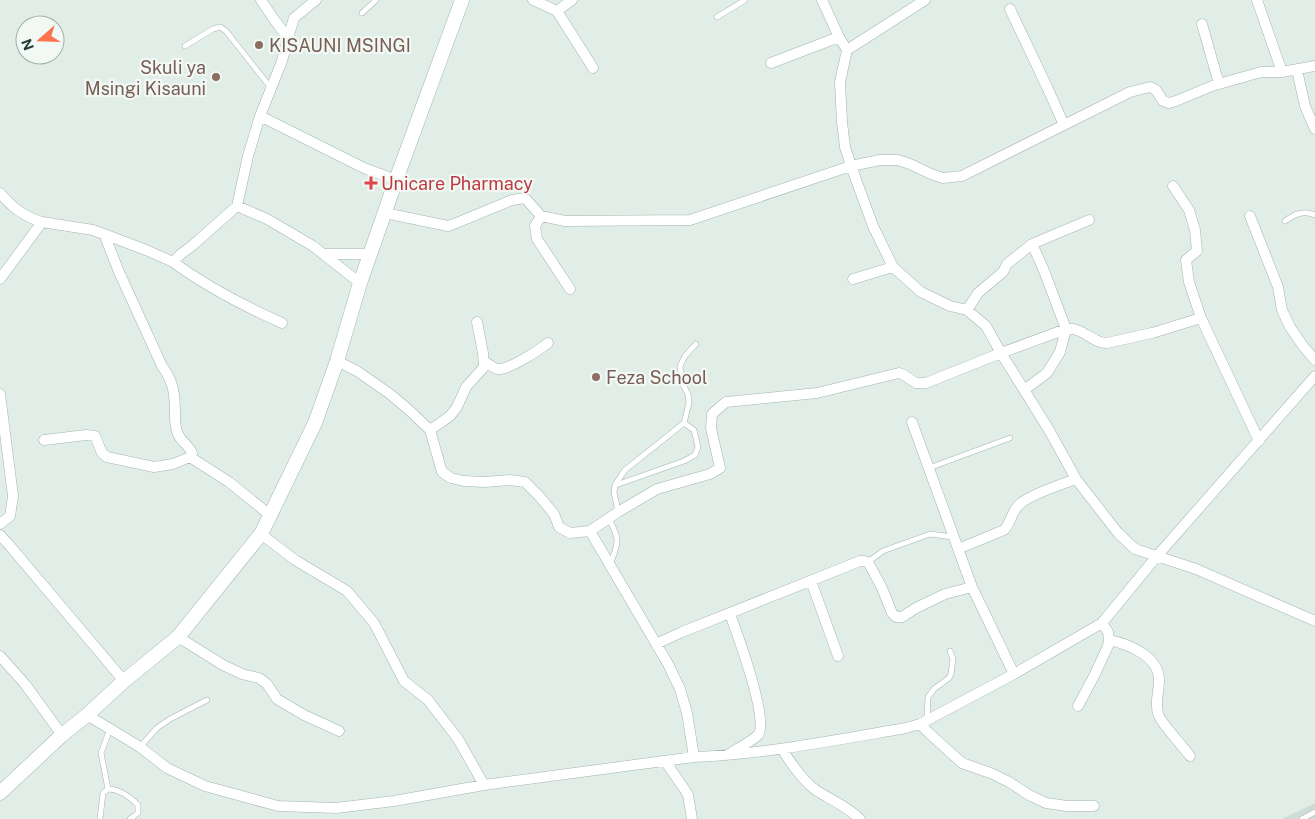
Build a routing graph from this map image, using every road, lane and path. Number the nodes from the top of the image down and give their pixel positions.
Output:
1 (262, 0) edge
2 (316, 0) edge
3 (376, 0) edge
4 (462, 0) edge
5 (533, 0) edge
6 (572, 0) edge
7 (745, 0) edge
8 (822, 0) edge
9 (925, 0) edge
10 (1257, 0) edge
11 (1010, 9) dead end
12 (557, 12) junction
13 (362, 13) dead end
14 (717, 17) dead end
15 (1202, 24) dead end
16 (839, 37) junction
17 (288, 38) junction
18 (186, 46) dead end
19 (847, 50) junction
20 (771, 63) dead end
21 (1315, 66) edge
22 (593, 68) dead end
23 (1297, 70) junction
24 (1282, 72) junction
25 (1219, 84) junction
26 (271, 88) junction
27 (260, 116) junction
28 (1064, 125) junction
29 (1315, 129) edge
30 (850, 166) junction
31 (396, 180) junction
32 (1173, 186) dead end
33 (0, 192) edge
34 (237, 206) junction
35 (385, 213) junction
36 (1315, 215) edge
37 (542, 216) junction
38 (1250, 216) dead end
39 (1090, 220) dead end
40 (1285, 220) dead end
41 (42, 222) junction
42 (104, 234) junction
43 (1032, 244) junction
44 (323, 254) junction
45 (370, 254) junction
46 (173, 262) junction
47 (893, 267) junction
48 (0, 279) edge
49 (853, 279) dead end
50 (360, 283) junction
51 (570, 289) dead end
52 (967, 310) junction
53 (1201, 318) junction
54 (477, 322) dead end
55 (282, 323) dead end
56 (1066, 329) junction
57 (548, 343) dead end
58 (696, 344) dead end
59 (1001, 353) junction
60 (1315, 360) edge
61 (337, 361) junction
62 (484, 362) junction
63 (1315, 376) edge
64 (1024, 390) junction
65 (0, 394) edge
66 (912, 422) dead end
67 (684, 423) junction
68 (430, 430) junction
69 (1010, 438) dead end
70 (44, 440) dead end
71 (1258, 441) junction
72 (190, 457) junction
73 (929, 468) junction
74 (1076, 479) junction
75 (615, 485) junction
76 (618, 512) junction
77 (270, 515) junction
78 (609, 519) junction
79 (0, 524) edge
80 (590, 531) junction
81 (260, 534) junction
82 (0, 535) edge
83 (954, 537) junction
84 (958, 549) junction
85 (1157, 556) junction
86 (868, 562) junction
87 (610, 565) junction
88 (811, 581) junction
89 (972, 587) junction
90 (730, 614) junction
91 (1315, 621) edge
92 (1102, 623) junction
93 (178, 637) junction
94 (1109, 640) junction
95 (656, 644) junction
96 (950, 651) dead end
97 (0, 656) edge
98 (838, 656) dead end
99 (1014, 674) junction
100 (124, 681) junction
101 (208, 700) dead end
102 (1078, 706) dead end
103 (87, 715) junction
104 (923, 722) junction
105 (110, 729) junction
106 (338, 731) dead end
107 (62, 735) junction
108 (140, 747) junction
109 (782, 749) junction
110 (726, 756) junction
111 (1190, 756) dead end
112 (694, 757) junction
113 (665, 761) junction
114 (484, 785) junction
115 (108, 789) junction
116 (0, 793) edge
117 (1094, 806) dead end
118 (1315, 812) edge
119 (100, 819) edge
120 (130, 819) edge
121 (692, 819) edge
122 (860, 819) edge
123 (1302, 819) edge

1 - 17 street
2 - 17 street
3 - 13 lane
4 - 31 main road
5 - 12 street
6 - 12 street
7 - 14 lane
8 - 16 street
9 - 19 street
10 - 24 street
11 - 28 street
12 - 22 street
15 - 25 street
16 - 19 street
16 - 20 street
17 - 26 street
18 - 26 lane
19 - 30 street
21 - 23 street
23 - 24 street
23 - 29 street
24 - 25 street
25 - 28 street
26 - 27 street
27 - 31 street
27 - 34 street
28 - 30 street
30 - 37 street
30 - 47 street
31 - 35 main road
32 - 53 street
33 - 41 street
34 - 44 street
34 - 46 street
35 - 37 street
35 - 45 main road
36 - 40 lane
37 - 51 street
38 - 60 street
39 - 43 street
41 - 42 street
41 - 48 street
42 - 46 street
42 - 72 street
43 - 52 street
43 - 56 street
44 - 45 street
44 - 50 street
45 - 50 main road
46 - 55 street
47 - 49 street
47 - 52 street
50 - 61 main road
52 - 59 street
53 - 56 street
53 - 71 street
54 - 62 street
56 - 59 street
56 - 64 street
57 - 62 street
58 - 67 lane
59 - 64 street
59 - 76 street
61 - 68 street
61 - 77 main road
62 - 68 street
63 - 71 street
64 - 74 street
65 - 79 street
66 - 73 street
67 - 75 lane
67 - 75 lane
68 - 80 street
69 - 73 lane
70 - 72 street
71 - 85 street
72 - 77 street
73 - 83 street
74 - 84 street
74 - 85 street
75 - 76 lane
76 - 78 street
77 - 81 main road
78 - 80 street
78 - 87 lane
80 - 87 street
81 - 93 main road
81 - 114 street
82 - 100 street
83 - 84 street
83 - 86 lane
84 - 89 street
85 - 91 street
85 - 92 street
86 - 88 street
86 - 89 street
87 - 95 street
88 - 90 street
88 - 98 street
89 - 99 street
90 - 95 street
90 - 110 street
92 - 94 street
92 - 99 street
93 - 100 main road
93 - 106 street
94 - 102 street
94 - 111 street
95 - 112 street
96 - 104 lane
97 - 107 street
99 - 104 street
100 - 103 main road
101 - 108 lane
103 - 105 street
103 - 107 main road
104 - 109 street
104 - 117 street
105 - 108 street
105 - 115 lane
107 - 116 main road
108 - 114 street
109 - 110 street
109 - 122 street
110 - 112 street
112 - 113 street
113 - 114 street
113 - 121 street
115 - 119 lane
115 - 120 lane
118 - 123 lane

